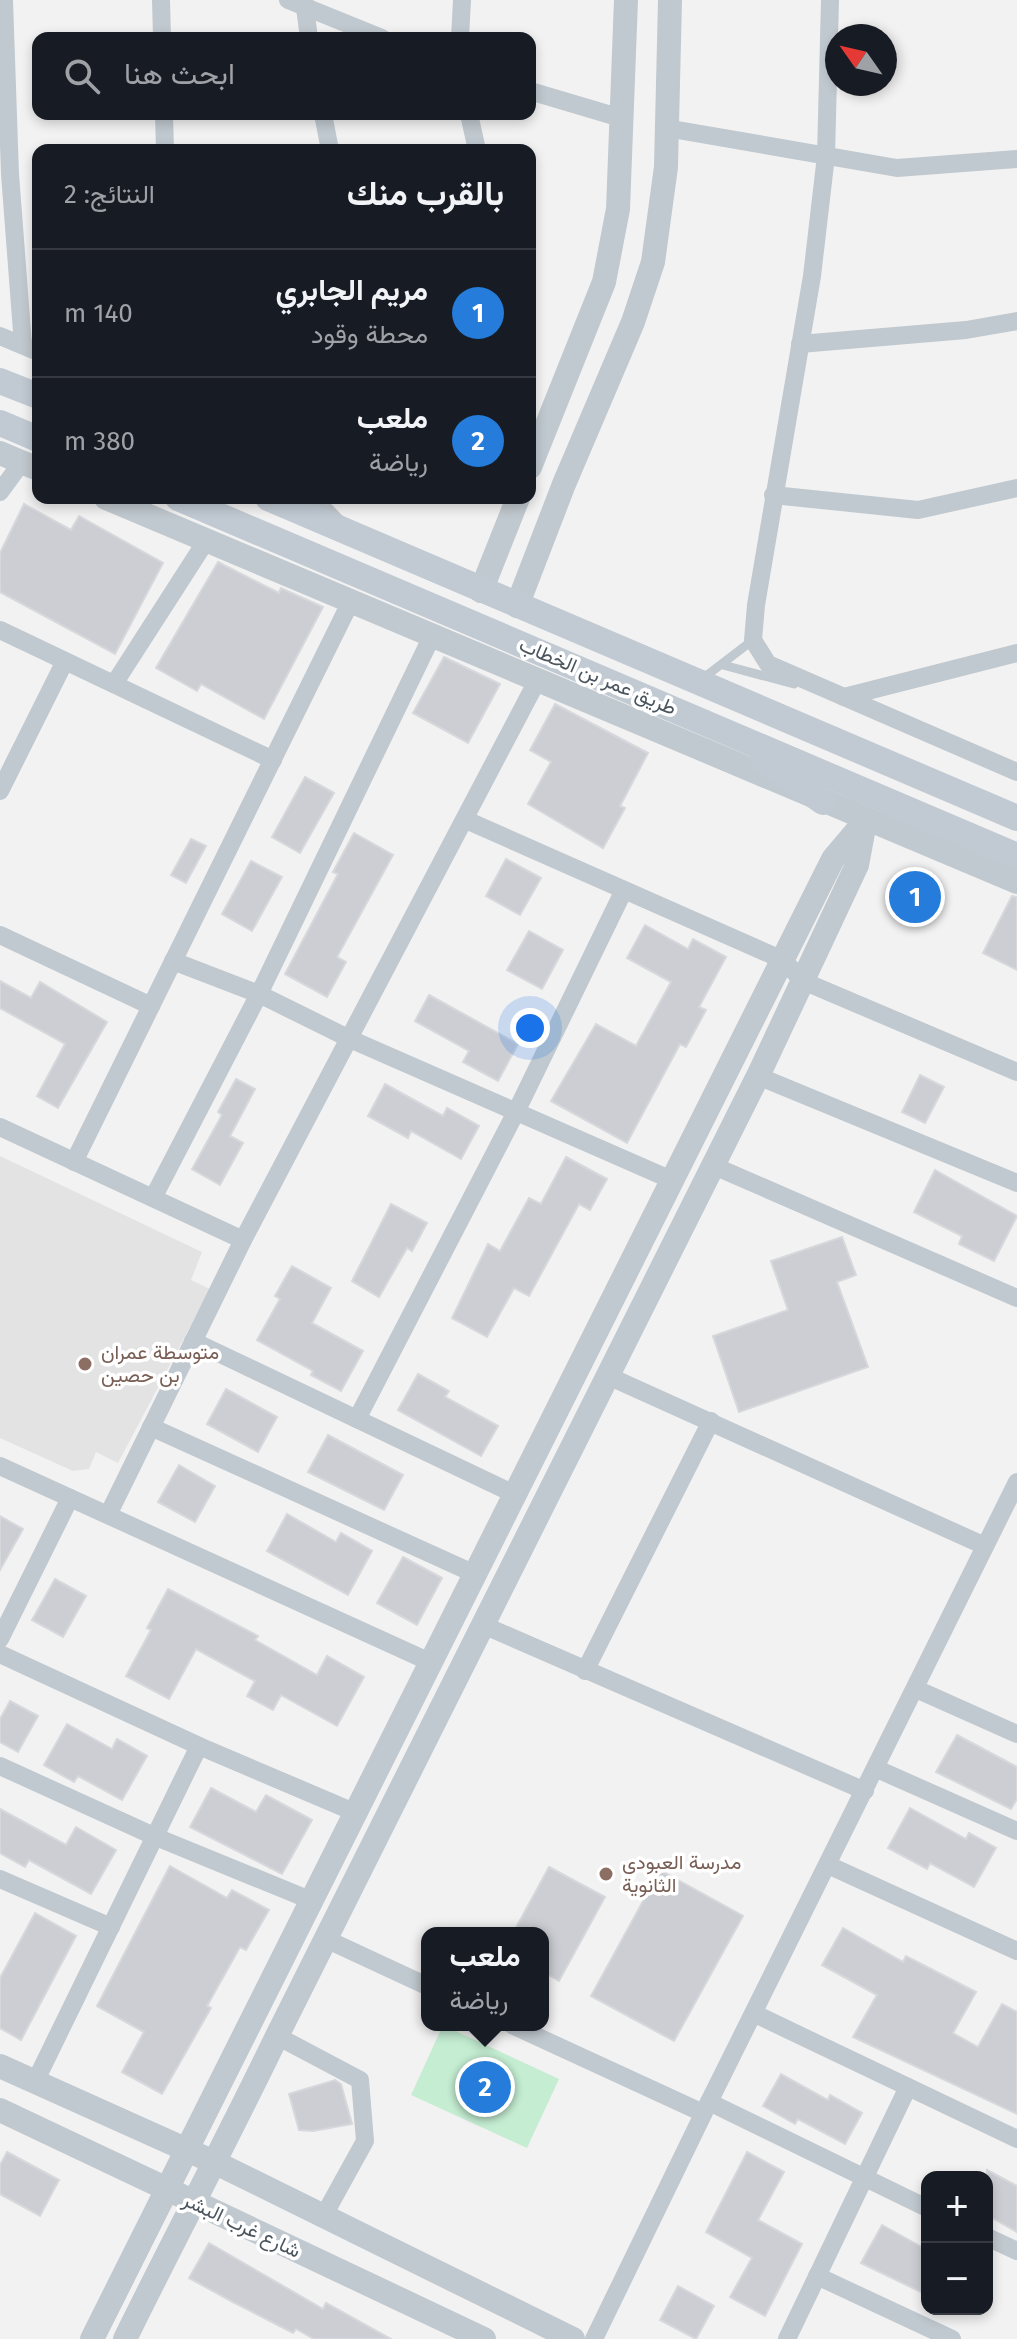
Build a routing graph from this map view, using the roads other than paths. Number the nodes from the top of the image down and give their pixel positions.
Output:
1 (4, 0) edge
2 (161, 0) edge
3 (462, 0) edge
4 (626, 0) edge
5 (670, 0) edge
6 (830, 0) edge
7 (299, 2) edge
8 (162, 32) edge
9 (307, 32) edge
10 (368, 32) edge
11 (460, 32) edge
12 (536, 93) edge
13 (621, 118) junction
14 (164, 120) edge
15 (324, 120) edge
16 (470, 120) edge
17 (666, 128) junction
18 (165, 144) edge
19 (329, 144) edge
20 (476, 144) edge
21 (826, 156) junction
22 (1017, 159) edge
23 (5, 172) edge
24 (1017, 321) edge
25 (0, 336) edge
26 (800, 344) junction
27 (30, 349) edge
28 (0, 381) edge
29 (32, 394) edge
30 (0, 423) edge
31 (32, 436) edge
32 (536, 452) edge
33 (20, 461) edge
34 (1017, 488) edge
35 (0, 492) edge
36 (773, 495) junction
37 (120, 504) edge
38 (192, 504) edge
39 (282, 504) edge
40 (319, 504) edge
41 (516, 504) edge
42 (344, 531) junction
43 (206, 541) junction
44 (481, 591) junction
45 (351, 601) junction
46 (517, 606) junction
47 (0, 630) edge
48 (432, 636) junction
49 (753, 640) junction
50 (1017, 653) edge
51 (65, 661) junction
52 (723, 665) junction
53 (538, 679) junction
54 (698, 682) junction
55 (114, 684) junction
56 (844, 697) junction
57 (721, 729) junction
58 (273, 760) junction
59 (1017, 772) edge
60 (0, 791) edge
61 (823, 802) junction
62 (1017, 818) edge
63 (466, 820) junction
64 (866, 820) junction
65 (1017, 856) edge
66 (1017, 882) edge
67 (624, 890) junction
68 (0, 935) edge
69 (783, 960) junction
70 (173, 961) junction
71 (803, 981) junction
72 (259, 994) junction
73 (151, 1006) junction
74 (350, 1039) junction
75 (1017, 1072) edge
76 (758, 1076) junction
77 (516, 1112) junction
78 (0, 1127) edge
79 (74, 1162) junction
80 (714, 1166) junction
81 (674, 1181) junction
82 (1017, 1183) edge
83 (153, 1198) junction
84 (243, 1240) junction
85 (1017, 1298) edge
86 (193, 1341) junction
87 (608, 1376) junction
88 (357, 1419) junction
89 (711, 1421) junction
90 (151, 1427) junction
91 (0, 1466) edge
92 (1017, 1482) edge
93 (514, 1494) junction
94 (70, 1498) junction
95 (108, 1515) junction
96 (985, 1546) junction
97 (475, 1574) junction
98 (483, 1625) junction
99 (0, 1639) edge
100 (0, 1654) edge
101 (430, 1662) junction
102 (585, 1671) junction
103 (916, 1689) junction
104 (1017, 1734) edge
105 (199, 1746) junction
106 (0, 1766) edge
107 (877, 1769) junction
108 (865, 1791) junction
109 (354, 1812) junction
110 (1017, 1831) edge
111 (156, 1837) junction
112 (828, 1865) junction
113 (0, 1879) edge
114 (310, 1900) junction
115 (111, 1927) junction
116 (328, 1940) junction
117 (1017, 1951) edge
118 (421, 1983) edge
119 (755, 2014) junction
120 (526, 2031) edge
121 (277, 2036) junction
122 (0, 2066) edge
123 (35, 2082) junction
124 (908, 2087) junction
125 (706, 2108) junction
126 (0, 2110) edge
127 (1017, 2139) edge
128 (185, 2150) junction
129 (216, 2163) junction
130 (865, 2178) junction
131 (165, 2190) junction
132 (193, 2201) junction
133 (921, 2205) edge
134 (323, 2217) junction
135 (993, 2240) edge
136 (1017, 2251) edge
137 (817, 2276) junction
138 (92, 2339) edge
139 (125, 2339) edge
140 (484, 2339) edge
141 (573, 2339) edge
142 (594, 2339) edge
143 (787, 2339) edge
144 (952, 2339) edge

1 - 23 street
2 - 8 street
3 - 11 street
4 - 13 street
5 - 17 street
6 - 21 street
7 - 9 street
7 - 10 street
12 - 13 street
13 - 32 street
14 - 18 street
15 - 19 street
16 - 20 street
17 - 21 street
17 - 46 street
21 - 22 street
21 - 26 street
23 - 27 street
24 - 26 street
25 - 27 street
26 - 36 street
28 - 29 main road
30 - 31 main road
33 - 35 street
34 - 36 street
36 - 49 street
37 - 43 street
38 - 57 main road, طريق عمر بن الخطاب
39 - 42 main road, طريق عمر بن الخطاب
40 - 42 street
41 - 44 street
42 - 44 main road, طريق عمر بن الخطاب
43 - 45 street
43 - 55 street
44 - 46 main road, طريق عمر بن الخطاب
45 - 48 street
45 - 58 street
46 - 54 main road, طريق عمر بن الخطاب
47 - 51 street
48 - 53 street
48 - 72 street
49 - 52 lane
49 - 56 street
50 - 56 street
51 - 55 street
51 - 60 street
52 - 54 lane
52 - 56 lane
53 - 61 street
53 - 63 street
54 - 62 main road, طريق عمر بن الخطاب
55 - 58 street
56 - 59 street
57 - 61 main road
57 - 65 main road, طريق عمر بن الخطاب
58 - 70 street
61 - 64 street
63 - 67 street
63 - 74 street
64 - 66 street
64 - 69 street
64 - 71 street
67 - 69 street
67 - 77 street
68 - 73 street
69 - 71 street
69 - 81 street
70 - 72 street
70 - 73 street
71 - 75 street
71 - 76 street
72 - 74 street
72 - 83 street
73 - 79 street
74 - 77 street
74 - 84 street
76 - 80 street
76 - 82 street
77 - 81 street
77 - 88 street
78 - 79 street
79 - 83 street
80 - 85 street
80 - 87 street
81 - 93 street
83 - 84 street
84 - 86 street
86 - 88 street
86 - 90 street
87 - 89 street
87 - 98 street
88 - 93 street
89 - 96 street
89 - 102 street
90 - 95 street
90 - 97 street
91 - 94 street
92 - 96 street
93 - 97 street
94 - 95 street
94 - 99 street
95 - 101 street
96 - 103 street
97 - 101 street
98 - 102 street
98 - 116 street
100 - 105 street
101 - 109 street
102 - 108 street
103 - 104 street
103 - 107 street
105 - 109 street
105 - 111 street
106 - 111 street
107 - 108 street
107 - 110 street
108 - 112 street
109 - 114 street
111 - 114 street
111 - 115 street
112 - 117 street
112 - 119 street
113 - 115 street
114 - 128 street
115 - 123 street
116 - 118 street
116 - 121 street
119 - 124 street
119 - 125 street
120 - 125 street
121 - 129 street
121 - 134 street
122 - 123 street
123 - 128 street
124 - 127 street
124 - 130 street
125 - 130 street
125 - 142 street
126 - 131 street, شارع غرب البشر
128 - 129 street
128 - 131 street
129 - 132 street
129 - 134 street
130 - 133 street
130 - 137 street
131 - 132 street, شارع غرب البشر
131 - 138 street
132 - 139 street
132 - 140 street, شارع غرب البشر
134 - 141 street
135 - 136 street
137 - 143 street
137 - 144 street

